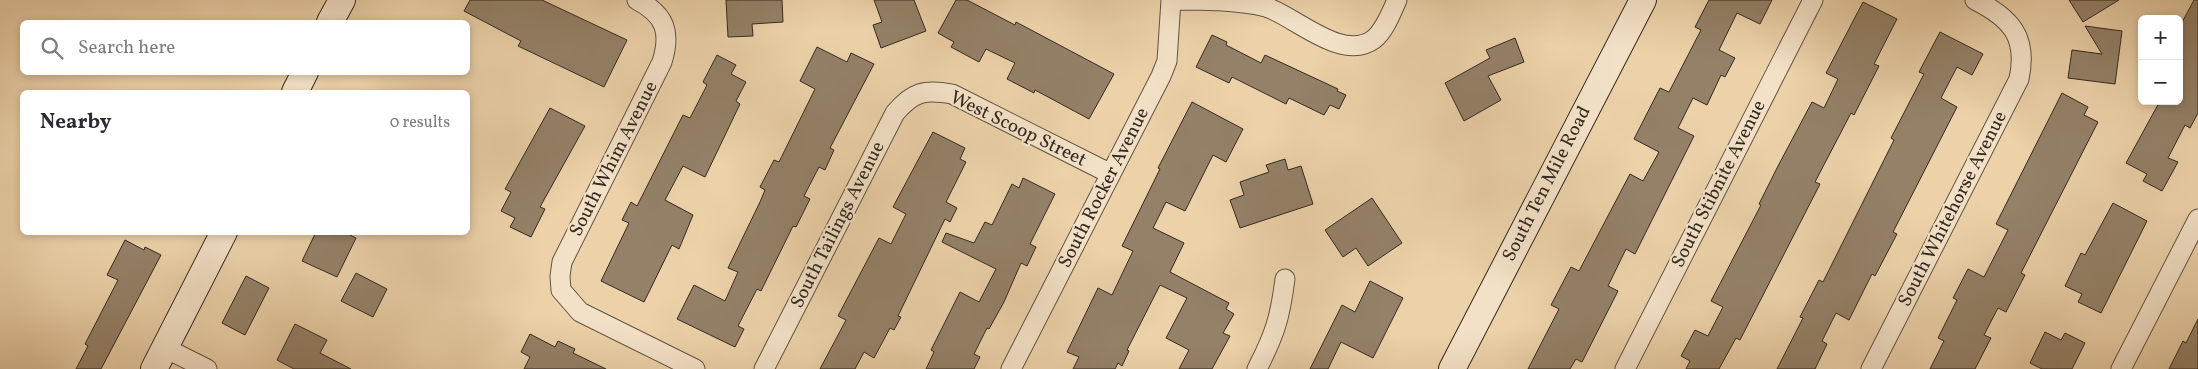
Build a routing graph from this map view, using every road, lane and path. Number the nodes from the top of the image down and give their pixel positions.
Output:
1 (342, 0) edge
2 (637, 0) edge
3 (1171, 0) edge
4 (1397, 0) edge
5 (1643, 0) edge
6 (1813, 0) edge
7 (1975, 0) edge
8 (331, 20) edge
9 (304, 75) edge
10 (296, 90) edge
11 (923, 92) joint
12 (1111, 174) junction
13 (2198, 219) edge
14 (222, 235) edge
15 (1285, 278) dead end
16 (160, 358) edge
17 (207, 369) edge
18 (695, 369) edge
19 (764, 369) edge
20 (1011, 369) edge
21 (1257, 369) edge
22 (1452, 369) edge
23 (1625, 369) edge
24 (1871, 369) edge
25 (2121, 369) edge

1 - 8 street
2 - 18 street, South Whim Avenue
3 - 4 street
3 - 12 street, South Rocker Avenue
5 - 22 street, South Ten Mile Road
6 - 23 street, South Stibnite Avenue
7 - 24 street, South Whitehorse Avenue
9 - 10 street
11 - 12 street, West Scoop Street
11 - 19 street, South Tailings Avenue
12 - 20 street, South Rocker Avenue
13 - 25 street
14 - 16 street
15 - 21 street
16 - 17 street

